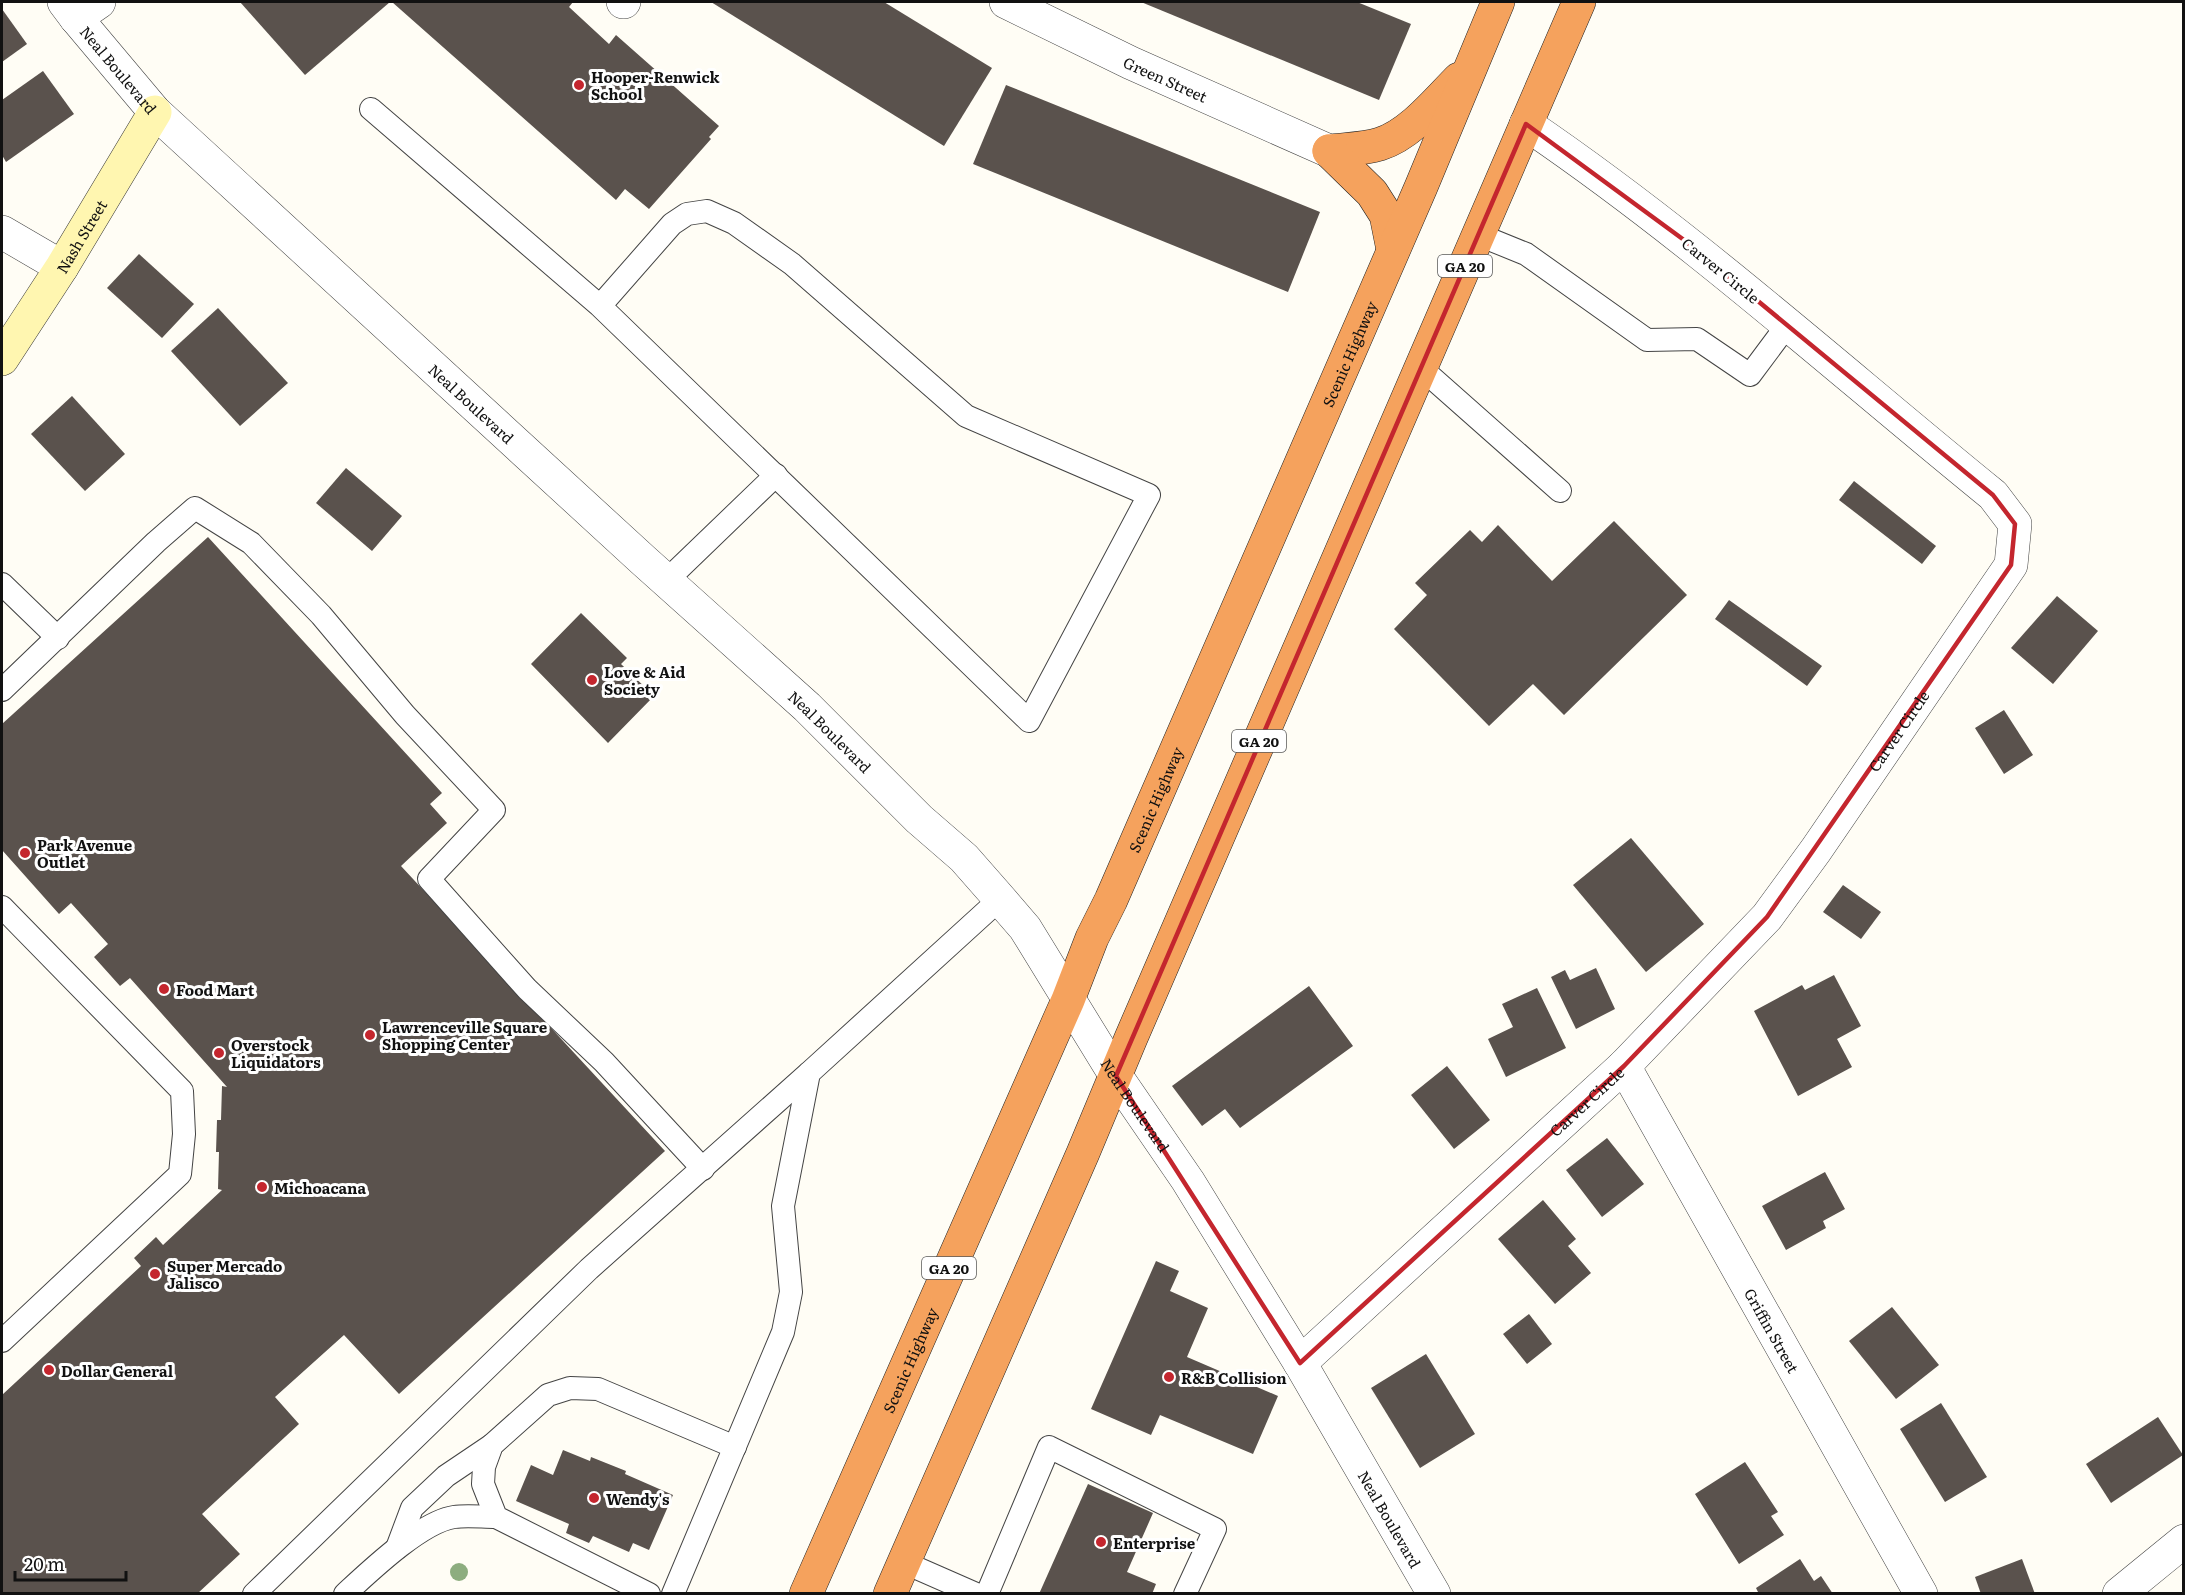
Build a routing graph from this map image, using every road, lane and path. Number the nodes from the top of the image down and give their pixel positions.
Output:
1 (1005, 2) edge
2 (1498, 2) edge
3 (1579, 2) edge
4 (80, 7) edge
5 (1471, 67) junction
6 (371, 109) dead end
7 (154, 112) junction
8 (1526, 124) junction
9 (1329, 151) junction
10 (2, 232) edge
11 (1479, 235) junction
12 (1394, 250) junction
13 (62, 267) junction
14 (600, 306) junction
15 (1788, 324) junction
16 (2, 359) edge
17 (1421, 368) junction
18 (776, 476) junction
19 (1560, 491) dead end
20 (666, 581) junction
21 (2, 584) edge
22 (58, 638) junction
23 (2, 690) edge
24 (1000, 899) junction
25 (2, 907) edge
26 (1068, 1000) junction
27 (1624, 1066) junction
28 (809, 1073) junction
29 (1116, 1076) junction
30 (703, 1169) junction
31 (2, 1341) edge
32 (1300, 1363) junction
33 (492, 1445) junction
34 (735, 1447) junction
35 (496, 1517) junction
36 (2184, 1541) edge
37 (397, 1548) junction
38 (903, 1562) junction
39 (254, 1593) edge
40 (345, 1593) edge
41 (649, 1593) edge
42 (673, 1593) edge
43 (806, 1593) edge
44 (890, 1593) edge
45 (976, 1593) edge
46 (987, 1593) edge
47 (1185, 1593) edge
48 (1434, 1593) edge
49 (1921, 1593) edge
50 (2118, 1593) edge

1 - 9 street, Green Street
2 - 5 highway, Scenic Highway / GA 20
3 - 8 highway, GA 20
4 - 7 street, Neal Boulevard
5 - 9 highway
5 - 12 highway, Scenic Highway / GA 20
6 - 14 lane
7 - 13 street, Nash Street
7 - 20 street, Neal Boulevard
8 - 11 highway, GA 20
8 - 15 street, Carver Circle
9 - 12 highway
10 - 13 street
11 - 15 lane
11 - 17 highway, GA 20
12 - 26 highway, Scenic Highway / GA 20
13 - 16 street, Nash Street
14 - 18 lane
14 - 18 lane
15 - 27 street, Carver Circle
17 - 19 lane
17 - 29 highway, GA 20
18 - 20 lane
20 - 24 street, Neal Boulevard
21 - 22 lane
22 - 23 lane
22 - 30 lane
24 - 26 street, Neal Boulevard
24 - 28 lane
25 - 31 lane
26 - 29 street, Neal Boulevard
26 - 43 highway, Scenic Highway / GA 20
27 - 32 street, Carver Circle
27 - 49 street, Griffin Street
28 - 30 lane
28 - 34 lane
29 - 32 street, Neal Boulevard
29 - 38 highway, GA 20
30 - 39 lane
32 - 48 street, Neal Boulevard
33 - 34 lane
33 - 35 lane
33 - 37 lane
34 - 42 lane
35 - 37 lane
35 - 41 lane
36 - 50 street
37 - 40 lane
38 - 44 highway, GA 20
38 - 45 lane
46 - 47 lane

